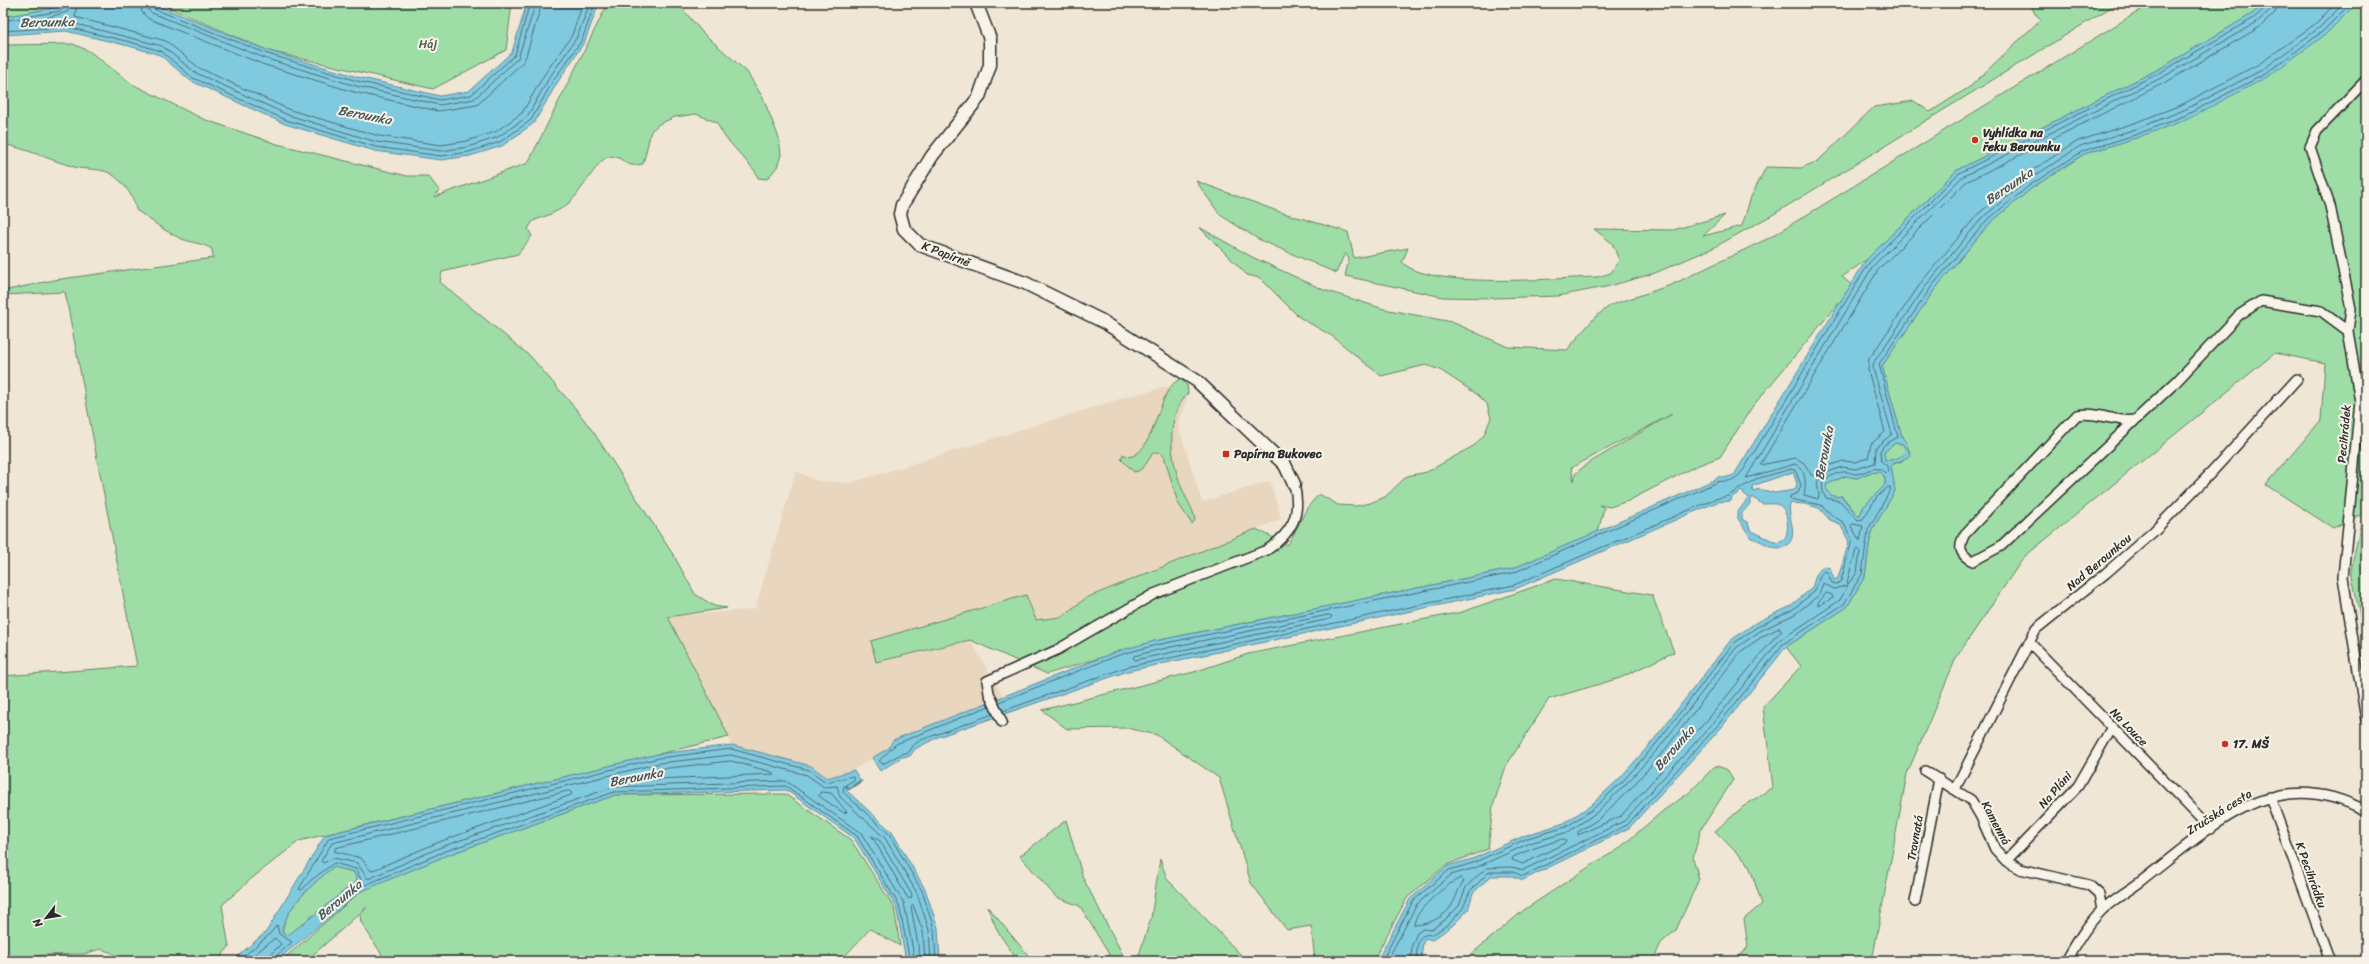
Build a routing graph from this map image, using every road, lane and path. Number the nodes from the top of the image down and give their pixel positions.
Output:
1 (976, 3) edge
2 (2366, 80) edge
3 (2348, 331) junction
4 (2297, 379) dead end
5 (2135, 420) junction
6 (1294, 484) joint
7 (2030, 642) junction
8 (2366, 720) edge
9 (1002, 722) dead end
10 (2112, 727) junction
11 (1925, 771) dead end
12 (1939, 779) junction
13 (1955, 789) junction
14 (2270, 797) junction
15 (2366, 811) edge
16 (2211, 829) junction
17 (2006, 861) junction
18 (1916, 902) dead end
19 (2102, 910) junction
20 (2066, 961) edge
21 (2330, 961) edge

1 - 6 street, K Papírně
2 - 3 street, Pecihrádek
3 - 5 street
3 - 8 street, Pecihrádek
4 - 7 street, Nad Berounkou
5 - 5 street
6 - 9 street
7 - 10 street, Na Louce
7 - 13 street, Nad Berounkou
10 - 16 street, Na Louce
10 - 17 street, Na Pláni
11 - 12 street, Kamenná
12 - 13 street, Kamenná
12 - 18 street, Travnatá
13 - 17 street, Kamenná
14 - 15 street, Zručská cesta
14 - 16 street, Zručská cesta
14 - 21 street, K Pecihrádku
16 - 19 street, Zručská cesta
17 - 19 street
19 - 20 street, Zručská cesta

